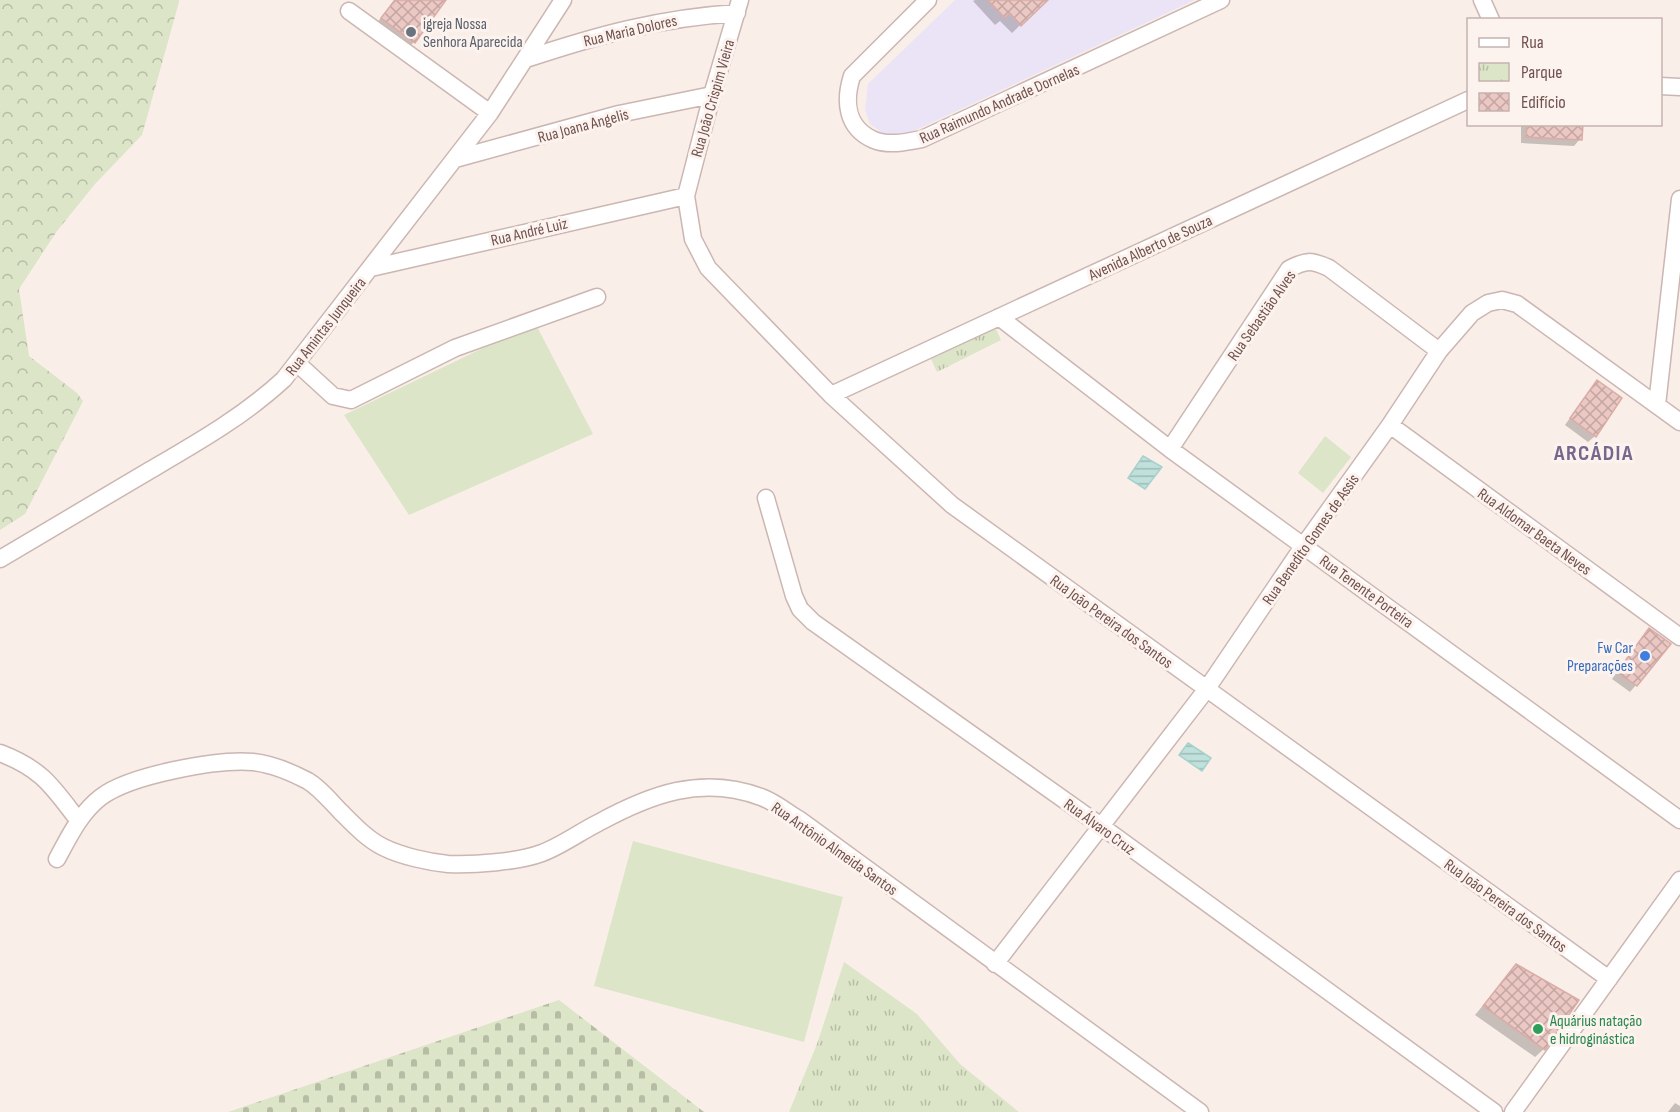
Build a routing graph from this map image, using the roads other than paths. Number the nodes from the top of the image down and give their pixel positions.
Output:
1 (563, 0) edge
2 (928, 0) edge
3 (1221, 0) edge
4 (1482, 0) edge
5 (738, 6) edge
6 (349, 12) dead end
7 (1490, 18) edge
8 (526, 59) junction
9 (1662, 86) edge
10 (1680, 87) edge
11 (711, 95) junction
12 (1467, 100) edge
13 (490, 112) junction
14 (455, 159) junction
15 (686, 196) junction
16 (1680, 199) edge
17 (372, 268) junction
18 (597, 297) dead end
19 (999, 317) junction
20 (1439, 351) junction
21 (298, 364) junction
22 (831, 395) junction
23 (1657, 405) junction
24 (1680, 422) edge
25 (1390, 425) junction
26 (1170, 449) junction
27 (766, 498) dead end
28 (1304, 545) junction
29 (0, 559) edge
30 (1680, 637) edge
31 (1206, 690) junction
32 (0, 753) edge
33 (78, 820) junction
34 (1680, 820) edge
35 (1101, 826) junction
36 (57, 860) dead end
37 (1680, 880) edge
38 (995, 964) junction
39 (1609, 980) junction
40 (1200, 1112) edge
41 (1494, 1112) edge
42 (1513, 1112) edge

1 - 8 street, Rua Amintas Junqueira
2 - 3 street, Rua Raimundo Andrade Dornelas
4 - 7 street
5 - 8 street, Rua Maria Dolores
5 - 11 street, Rua João Crispim Vieira
6 - 13 street
8 - 13 street, Rua Amintas Junqueira
9 - 10 street
11 - 14 street, Rua Joana Angelis
11 - 15 street, Rua João Crispim Vieira
12 - 19 street, Avenida Alberto de Souza
13 - 14 street, Rua Amintas Junqueira
14 - 17 street, Rua Amintas Junqueira
15 - 17 street, Rua André Luiz
15 - 22 street, Rua João Pereira dos Santos
16 - 23 street
17 - 21 street, Rua Amintas Junqueira
18 - 21 street
19 - 22 street, Avenida Alberto de Souza
19 - 26 street, Rua Tenente Porteira
20 - 23 street, Rua Benedito Gomes de Assis
20 - 25 street, Rua Benedito Gomes de Assis
20 - 26 street, Rua Sebastião Alves
21 - 29 street, Rua Amintas Junqueira
22 - 31 street, Rua João Pereira dos Santos
23 - 24 street, Rua Benedito Gomes de Assis
25 - 28 street, Rua Benedito Gomes de Assis
25 - 30 street, Rua Aldomar Baeta Neves
26 - 28 street, Rua Tenente Porteira
27 - 35 street, Rua Álvaro Cruz
28 - 31 street, Rua Benedito Gomes de Assis
28 - 34 street, Rua Tenente Porteira
31 - 35 street, Rua Benedito Gomes de Assis
31 - 39 street, Rua João Pereira dos Santos
32 - 33 street
33 - 36 street, Rua Antônio Almeida Santos
33 - 38 street, Rua Antônio Almeida Santos
35 - 38 street, Rua Benedito Gomes de Assis
35 - 41 street, Rua Álvaro Cruz
37 - 39 street
38 - 40 street, Rua Antônio Almeida Santos
39 - 42 street

